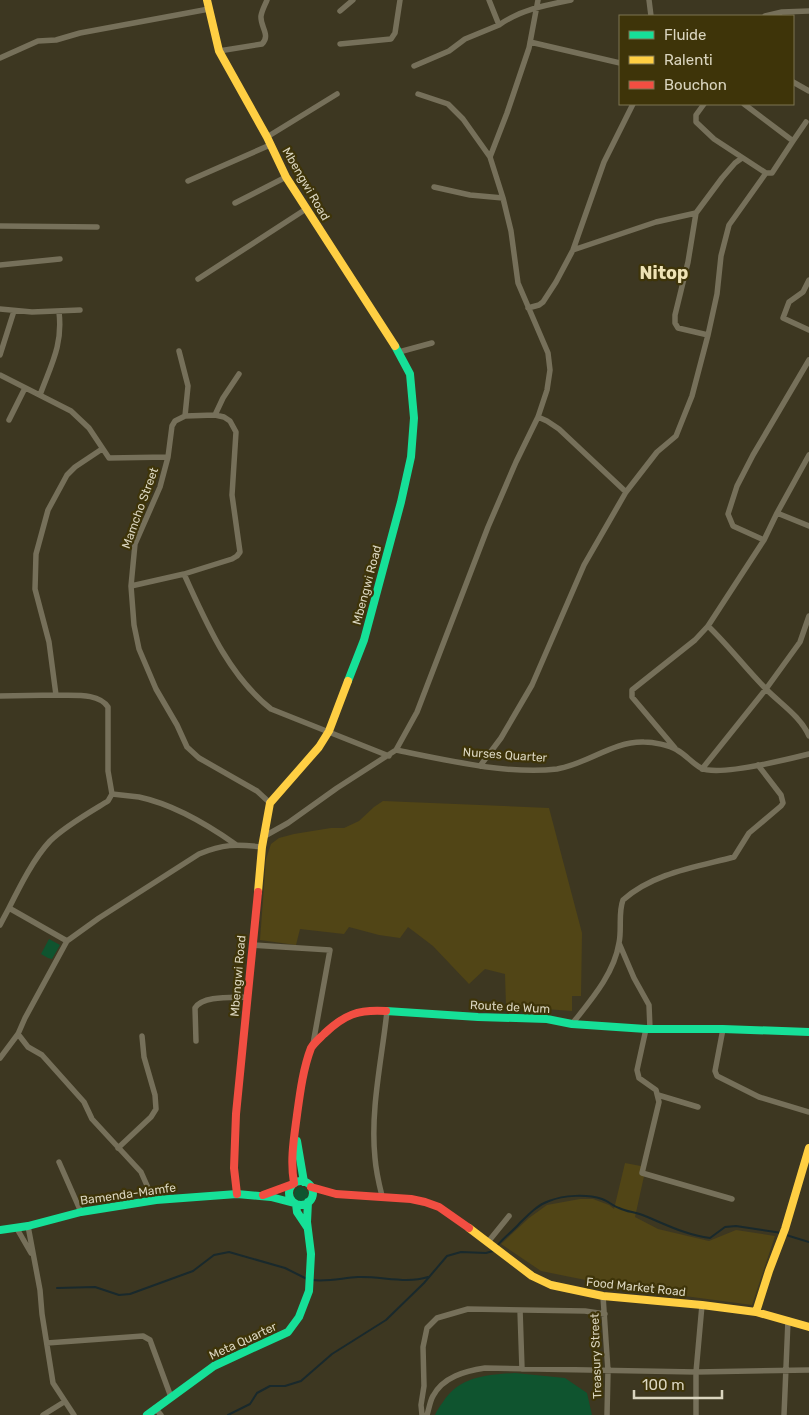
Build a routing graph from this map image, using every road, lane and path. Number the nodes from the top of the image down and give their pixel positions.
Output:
1 (207, 0) edge
2 (267, 0) edge
3 (353, 0) edge
4 (400, 0) edge
5 (489, 0) edge
6 (538, 0) edge
7 (571, 0) edge
8 (649, 0) edge
9 (537, 7) junction
10 (208, 8) junction
11 (340, 11) dead end
12 (809, 11) edge
13 (651, 15) edge
14 (769, 15) edge
15 (499, 25) junction
16 (530, 42) junction
17 (340, 44) dead end
18 (219, 52) junction
19 (0, 58) edge
20 (619, 63) edge
21 (414, 66) dead end
22 (794, 83) edge
23 (809, 91) edge
24 (337, 94) dead end
25 (418, 94) dead end
26 (632, 105) edge
27 (703, 105) edge
28 (745, 105) edge
29 (806, 122) dead end
30 (268, 141) junction
31 (793, 141) junction
32 (490, 157) junction
33 (742, 158) junction
34 (766, 173) junction
35 (286, 177) junction
36 (188, 181) dead end
37 (434, 187) dead end
38 (503, 198) junction
39 (235, 203) dead end
40 (306, 209) junction
41 (696, 213) junction
42 (0, 226) edge
43 (96, 227) dead end
44 (572, 250) junction
45 (60, 259) dead end
46 (0, 265) edge
47 (198, 279) dead end
48 (809, 280) edge
49 (528, 308) junction
50 (0, 309) edge
51 (80, 310) dead end
52 (14, 311) junction
53 (59, 312) junction
54 (809, 330) edge
55 (708, 335) junction
56 (432, 343) dead end
57 (179, 351) dead end
58 (399, 352) junction
59 (0, 355) edge
60 (809, 360) edge
61 (239, 374) dead end
62 (0, 375) edge
63 (25, 388) junction
64 (40, 395) junction
65 (215, 415) junction
66 (185, 416) junction
67 (538, 417) junction
68 (9, 420) dead end
69 (102, 448) junction
70 (809, 455) edge
71 (168, 457) junction
72 (626, 492) junction
73 (777, 513) junction
74 (809, 526) edge
75 (764, 540) junction
76 (184, 574) junction
77 (131, 586) junction
78 (809, 616) edge
79 (708, 626) junction
80 (766, 689) junction
81 (56, 695) junction
82 (0, 696) edge
83 (329, 731) junction
84 (809, 736) edge
85 (676, 749) junction
86 (396, 750) junction
87 (809, 754) edge
88 (390, 756) junction
89 (480, 766) junction
90 (758, 766) junction
91 (702, 769) junction
92 (112, 794) junction
93 (270, 803) junction
94 (263, 837) junction
95 (235, 844) junction
96 (262, 847) junction
97 (9, 908) junction
98 (0, 925) edge
99 (67, 941) junction
100 (619, 943) junction
101 (252, 945) junction
102 (248, 997) junction
103 (387, 1011) junction
104 (572, 1024) junction
105 (648, 1029) junction
106 (723, 1029) junction
107 (809, 1032) edge
108 (18, 1034) junction
109 (142, 1036) dead end
110 (196, 1041) dead end
111 (312, 1046) junction
112 (0, 1058) edge
113 (658, 1094) junction
114 (698, 1107) dead end
115 (809, 1112) edge
116 (296, 1135) junction
117 (118, 1148) junction
118 (809, 1148) edge
119 (59, 1162) dead end
120 (805, 1174) edge
121 (304, 1182) junction
122 (294, 1184) junction
123 (311, 1187) junction
124 (236, 1194) junction
125 (336, 1194) junction
126 (261, 1196) junction
127 (382, 1196) junction
128 (732, 1199) dead end
129 (156, 1200) junction
130 (309, 1202) junction
131 (295, 1203) junction
132 (81, 1212) junction
133 (509, 1216) dead end
134 (28, 1226) junction
135 (16, 1227) junction
136 (308, 1228) junction
137 (0, 1230) edge
138 (490, 1244) junction
139 (34, 1259) junction
140 (603, 1296) junction
141 (702, 1305) junction
142 (520, 1310) junction
143 (756, 1312) junction
144 (605, 1314) junction
145 (788, 1320) junction
146 (809, 1327) edge
147 (47, 1343) junction
148 (522, 1369) junction
149 (809, 1370) edge
150 (608, 1371) junction
151 (786, 1371) junction
152 (696, 1372) junction
153 (171, 1397) junction
154 (64, 1402) junction
155 (155, 1408) junction
156 (43, 1415) edge
157 (74, 1415) edge
158 (147, 1415) edge
159 (161, 1415) edge
160 (422, 1415) edge
161 (427, 1415) edge
162 (607, 1415) edge
163 (696, 1415) edge
164 (784, 1415) edge

1 - 10 main road, Mbengwi Road
2 - 18 street
3 - 11 street
4 - 17 street
5 - 15 street
6 - 9 street
7 - 9 street
8 - 13 street
9 - 15 street
9 - 16 street
10 - 18 main road, Mbengwi Road
10 - 19 street
12 - 14 street
15 - 21 street
16 - 20 street
16 - 32 street
18 - 30 main road, Mbengwi Road
22 - 23 street
24 - 30 street
25 - 32 street
26 - 44 street
27 - 33 street
28 - 31 street
29 - 31 street
30 - 35 main road, Mbengwi Road
30 - 36 street
31 - 34 street
32 - 38 street
33 - 34 street
33 - 41 street
34 - 55 street
35 - 39 street
35 - 40 main road, Mbengwi Road
37 - 38 street
38 - 49 street
40 - 47 street
40 - 58 main road, Mbengwi Road
41 - 44 street
41 - 55 street
42 - 43 street
44 - 49 street
45 - 46 street
48 - 54 street
49 - 67 street
50 - 52 street
51 - 53 street
52 - 53 street
52 - 59 street
53 - 64 street
55 - 72 street
56 - 58 street
57 - 66 street
58 - 83 main road, Mbengwi Road
60 - 75 street
61 - 65 street
62 - 63 street
63 - 64 street
63 - 68 street
64 - 69 street
65 - 66 street
65 - 76 street
66 - 71 street, Mamcho Street
67 - 72 street
67 - 86 street
69 - 71 street
69 - 81 street
70 - 73 street
71 - 77 street, Mamcho Street
72 - 89 street
73 - 74 street
73 - 75 street
75 - 79 street
76 - 77 street
76 - 83 street
77 - 93 street, Mamcho Street
78 - 80 street
79 - 80 street
79 - 85 street
80 - 84 street
80 - 91 street
81 - 82 street
81 - 92 street
83 - 88 street
83 - 93 main road, Mbengwi Road
85 - 89 street, Nurses Quarter
85 - 91 street, Nurses Quarter
86 - 88 street
86 - 89 street, Nurses Quarter
87 - 90 street
88 - 94 street
90 - 91 street
90 - 100 street
92 - 95 street
92 - 97 street
93 - 94 main road, Mbengwi Road
94 - 96 main road, Mbengwi Road
95 - 96 street
95 - 99 street
96 - 101 main road, Mbengwi Road
97 - 98 street
97 - 99 street
99 - 108 street
100 - 104 street
100 - 105 street
101 - 102 main road, Mbengwi Road
101 - 111 street
102 - 110 street
102 - 124 main road, Mbengwi Road
103 - 104 main road, Route de Wum
103 - 111 main road, Route de Wum
103 - 127 street
104 - 105 main road, Route de Wum
105 - 106 main road, Route de Wum
105 - 113 street
106 - 107 main road, Route de Wum
106 - 115 street
108 - 112 street
108 - 117 street
109 - 117 street
111 - 116 main road
113 - 114 street
113 - 128 street
116 - 121 main road
116 - 122 main road
117 - 129 street
118 - 120 main road
119 - 132 street
120 - 143 main road
121 - 122 main road
121 - 123 main road
122 - 126 main road, Bamenda-Mamfe
122 - 131 main road
123 - 125 main road, Food Market Road
123 - 130 main road
124 - 126 main road, Bamenda-Mamfe
124 - 129 main road, Bamenda-Mamfe
125 - 127 main road, Food Market Road
125 - 130 main road, Food Market Road
126 - 131 main road, Bamenda-Mamfe
127 - 138 main road, Food Market Road
129 - 132 main road, Bamenda-Mamfe
130 - 131 main road
130 - 136 main road, Meta Quarter
131 - 136 main road
132 - 134 main road, Bamenda-Mamfe
133 - 138 street
134 - 135 main road, Bamenda-Mamfe
134 - 139 street
135 - 137 main road, Bamenda-Mamfe
135 - 139 street
136 - 153 main road, Meta Quarter
138 - 140 main road, Food Market Road
139 - 147 street
140 - 141 main road, Food Market Road
140 - 144 street, Treasury Street
141 - 143 main road, Food Market Road
141 - 152 street
142 - 144 street
142 - 148 street
142 - 160 street
143 - 145 main road, Food Market Road
144 - 150 street, Treasury Street
145 - 146 main road, Food Market Road
145 - 151 street
147 - 153 street
147 - 154 street
148 - 150 street
148 - 161 street
149 - 151 street
150 - 152 street
150 - 162 street, Treasury Street
151 - 152 street
151 - 164 street
152 - 163 street
153 - 155 main road, Meta Quarter
154 - 156 street
154 - 157 street
155 - 158 main road, Meta Quarter
155 - 159 street

